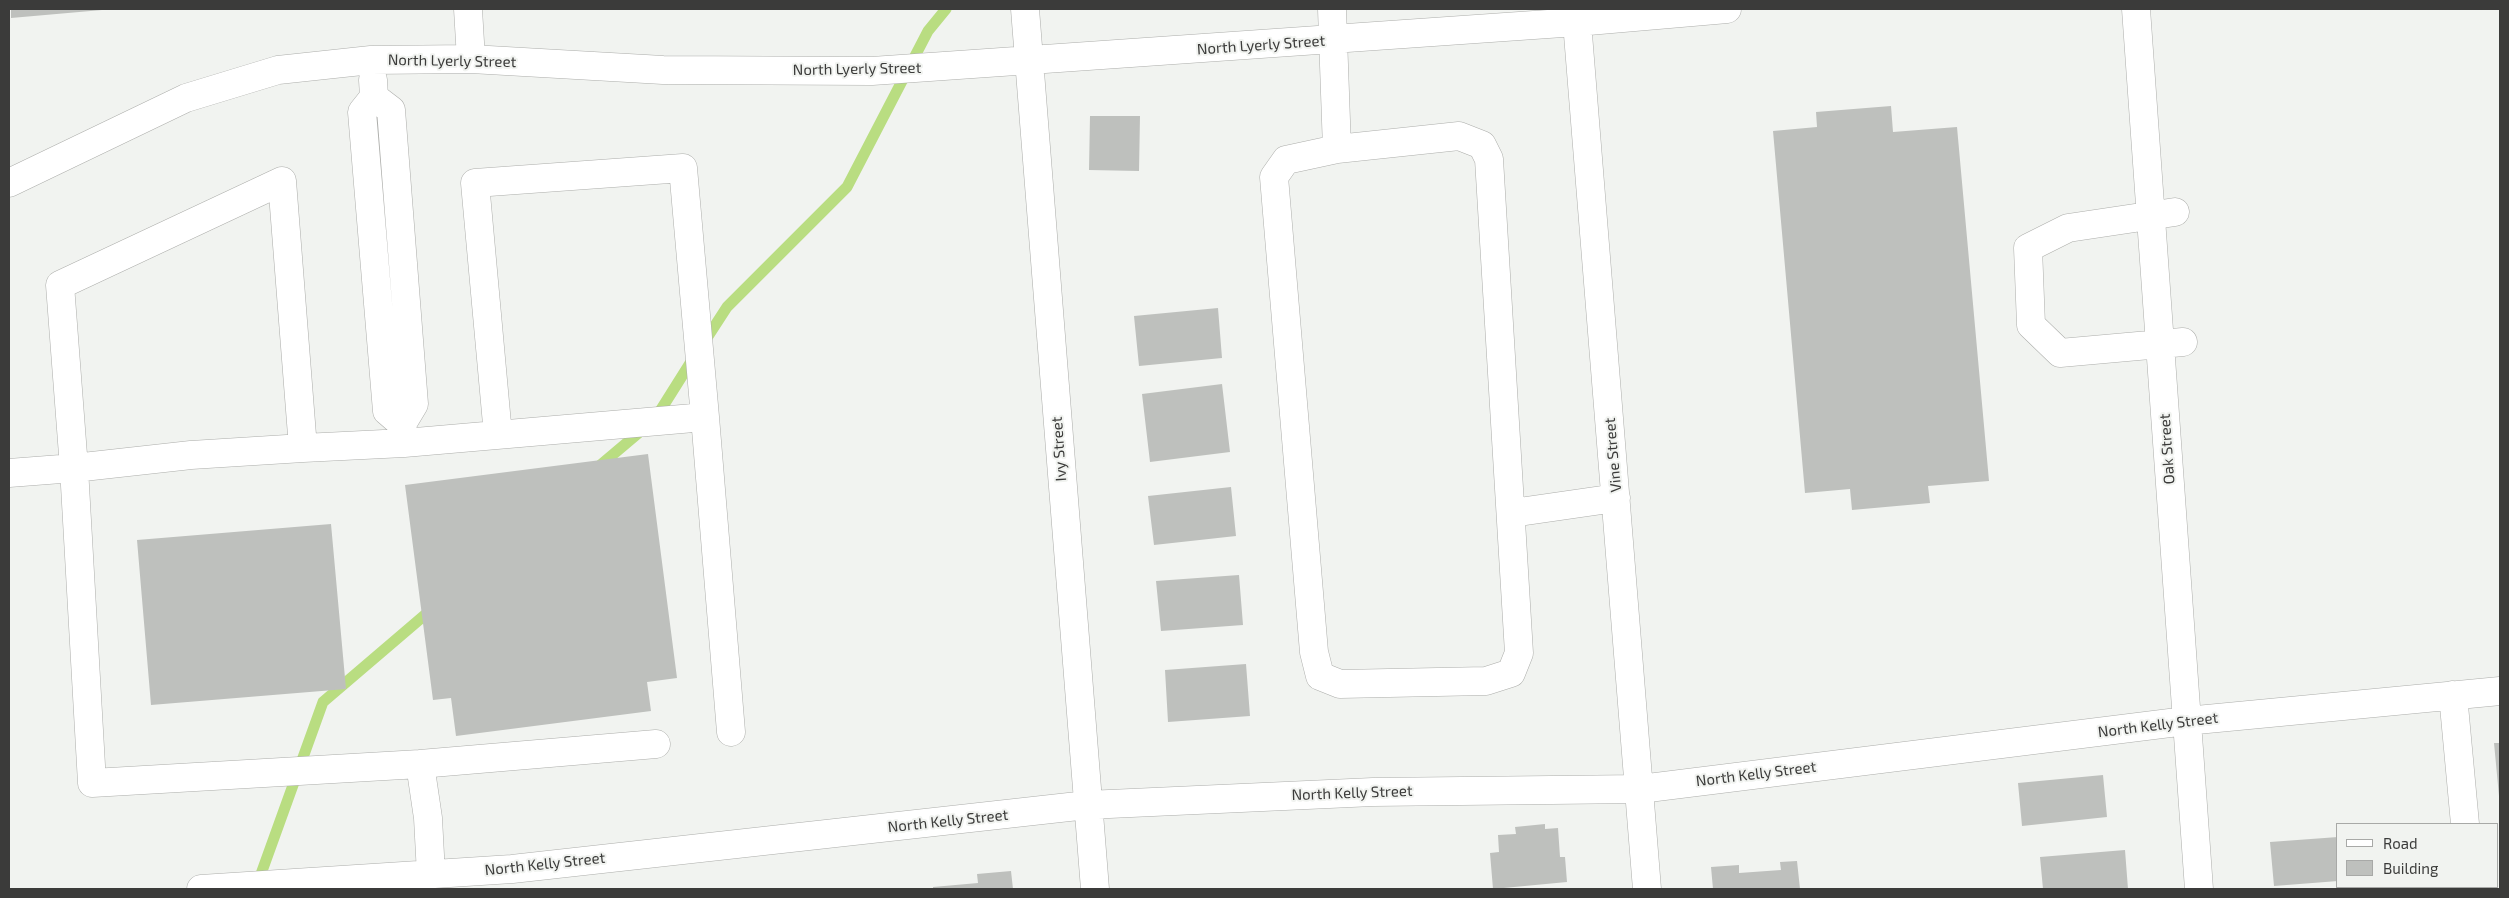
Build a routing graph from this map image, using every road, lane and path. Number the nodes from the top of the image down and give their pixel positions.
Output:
1 (468, 9) edge
2 (1025, 9) edge
3 (1332, 9) edge
4 (1727, 9) edge
5 (2136, 9) edge
6 (1577, 22) junction
7 (1333, 39) junction
8 (471, 59) junction
9 (371, 60) junction
10 (1029, 61) junction
11 (1337, 149) junction
12 (9, 183) edge
13 (2162, 213) junction
14 (2172, 343) junction
15 (705, 417) junction
16 (403, 433) junction
17 (498, 435) junction
18 (302, 448) junction
19 (74, 468) junction
20 (9, 473) edge
21 (1616, 498) junction
22 (1512, 513) junction
23 (2500, 691) edge
24 (2454, 695) junction
25 (2186, 721) junction
26 (731, 732) dead end
27 (656, 744) dead end
28 (420, 764) junction
29 (1640, 789) junction
30 (1087, 805) junction
31 (2465, 823) edge
32 (431, 874) junction
33 (513, 879) edge
34 (202, 889) edge
35 (1095, 889) edge
36 (1647, 889) edge
37 (2199, 889) edge

1 - 8 street
2 - 10 street, Ivy Street
3 - 7 street
4 - 6 street, North Lyerly Street
5 - 13 street, Oak Street
6 - 7 street, North Lyerly Street
6 - 21 street, Vine Street
7 - 10 street, North Lyerly Street
7 - 11 street
8 - 9 street, North Lyerly Street
8 - 10 street, North Lyerly Street
9 - 12 street, North Lyerly Street
9 - 16 street
10 - 30 street, Ivy Street
11 - 22 street
11 - 22 street
13 - 14 street, Oak Street
13 - 14 street
14 - 25 street, Oak Street
15 - 17 street
15 - 17 street
15 - 26 street
16 - 17 street
16 - 18 street
18 - 19 street
18 - 19 street
19 - 20 street
19 - 28 street
21 - 22 street
21 - 29 street, Vine Street
23 - 24 street, North Kelly Street
24 - 25 street, North Kelly Street
24 - 31 street
25 - 29 street, North Kelly Street
25 - 37 street, Oak Street
27 - 28 street
28 - 32 street
29 - 30 street, North Kelly Street
29 - 36 street, Vine Street
30 - 33 street, North Kelly Street
30 - 35 street, Ivy Street
32 - 33 street, North Kelly Street
32 - 34 street, North Kelly Street

